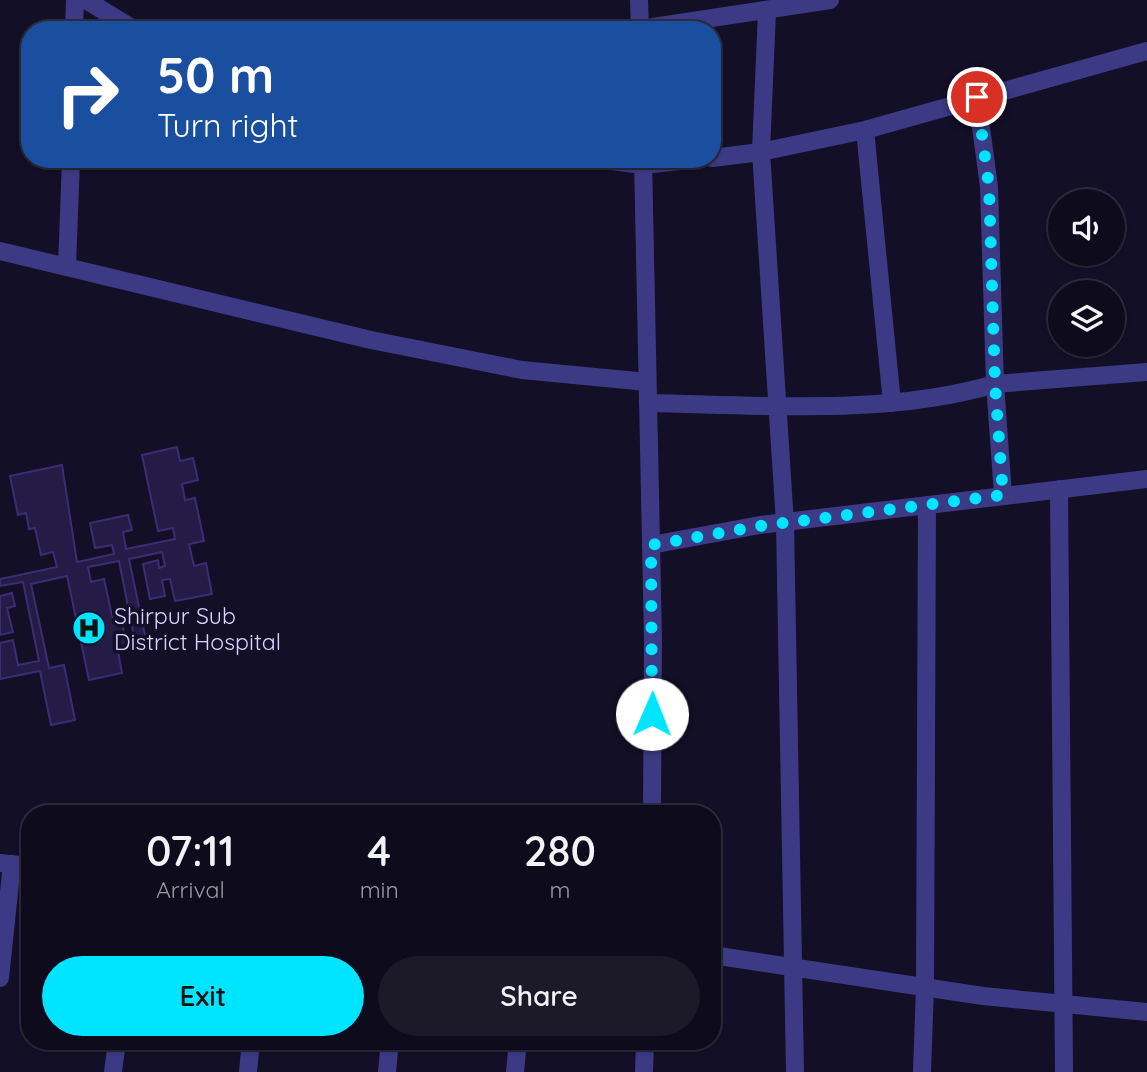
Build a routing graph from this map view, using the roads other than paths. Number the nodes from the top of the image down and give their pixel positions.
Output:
1 (75, 0) edge
2 (86, 0) edge
3 (639, 0) edge
4 (830, 0) edge
5 (767, 11) junction
6 (74, 21) edge
7 (120, 21) edge
8 (640, 21) edge
9 (696, 21) edge
10 (1147, 51) edge
11 (977, 97) junction
12 (865, 130) junction
13 (761, 152) junction
14 (721, 157) edge
15 (71, 168) edge
16 (643, 168) edge
17 (0, 251) edge
18 (67, 267) junction
19 (1147, 372) edge
20 (647, 382) junction
21 (995, 384) junction
22 (892, 402) junction
23 (648, 403) junction
24 (775, 405) junction
25 (1147, 479) edge
26 (1059, 489) junction
27 (1003, 495) junction
28 (927, 505) junction
29 (785, 523) junction
30 (651, 545) junction
31 (652, 805) edge
32 (14, 865) edge
33 (721, 956) edge
34 (793, 968) junction
35 (0, 978) edge
36 (925, 987) junction
37 (1062, 1004) junction
38 (1147, 1013) edge
39 (116, 1050) edge
40 (250, 1050) edge
41 (389, 1050) edge
42 (517, 1050) edge
43 (645, 1050) edge
44 (113, 1072) edge
45 (248, 1072) edge
46 (387, 1072) edge
47 (515, 1072) edge
48 (644, 1072) edge
49 (794, 1072) edge
50 (922, 1072) edge
51 (1064, 1072) edge

1 - 6 street
2 - 7 street
3 - 8 street
4 - 5 street
5 - 9 street
5 - 13 street
10 - 11 street
11 - 12 street
11 - 21 street
12 - 13 street
12 - 22 street
13 - 14 street
13 - 24 street
15 - 18 street
16 - 20 street
17 - 18 street
18 - 20 street
19 - 21 street
20 - 23 street
21 - 22 street
21 - 27 street
22 - 24 street
23 - 24 street
23 - 30 street
24 - 29 street
25 - 26 street
26 - 27 street
26 - 37 street
27 - 28 street
28 - 29 street
28 - 36 street
29 - 30 street
29 - 34 street
30 - 31 street
32 - 35 street
33 - 34 street
34 - 36 street
34 - 49 street
36 - 37 street
36 - 50 street
37 - 38 street
37 - 51 street
39 - 44 street
40 - 45 street
41 - 46 street
42 - 47 street
43 - 48 street

